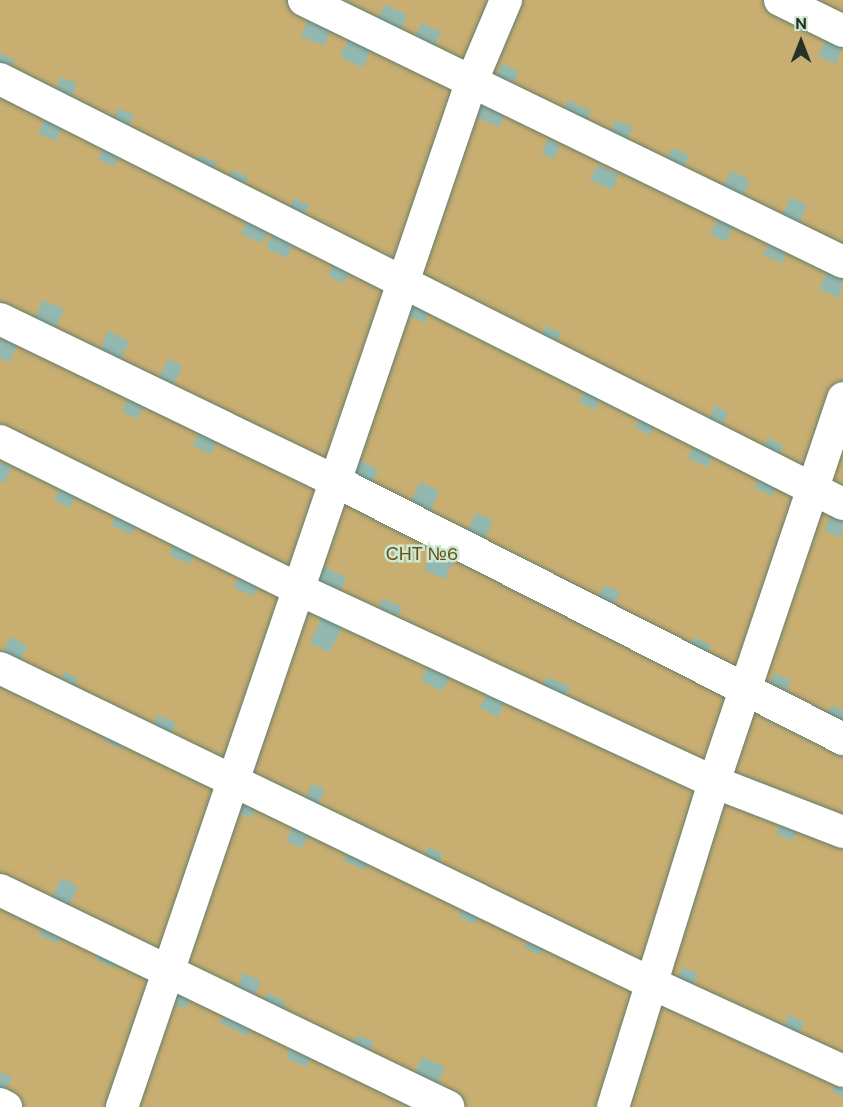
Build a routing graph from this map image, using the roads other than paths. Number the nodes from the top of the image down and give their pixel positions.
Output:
1 (304, 0) edge
2 (506, 0) edge
3 (780, 0) edge
4 (843, 31) edge
5 (0, 79) edge
6 (471, 83) junction
7 (843, 262) edge
8 (404, 280) junction
9 (0, 319) edge
10 (843, 398) edge
11 (0, 441) edge
12 (335, 481) junction
13 (811, 488) junction
14 (843, 504) edge
15 (298, 589) junction
16 (0, 668) edge
17 (744, 692) junction
18 (843, 739) edge
19 (232, 781) junction
20 (714, 782) junction
21 (843, 832) edge
22 (0, 890) edge
23 (168, 970) junction
24 (651, 983) junction
25 (843, 1071) edge
26 (0, 1104) edge
27 (6, 1107) edge
28 (122, 1107) edge
29 (448, 1107) edge
30 (613, 1107) edge

1 - 6 street
2 - 6 street
3 - 4 street
5 - 8 street
6 - 7 street
6 - 8 street
8 - 12 street
8 - 13 street
9 - 12 street
10 - 13 street
11 - 15 street
12 - 15 street
12 - 17 street
13 - 14 street
13 - 17 street
15 - 19 street
15 - 20 street
16 - 19 street
17 - 18 street
17 - 20 street
19 - 23 street
19 - 24 street
20 - 21 street
20 - 24 street
22 - 23 street
23 - 28 street
23 - 29 street
24 - 25 street
24 - 30 street
26 - 27 street

